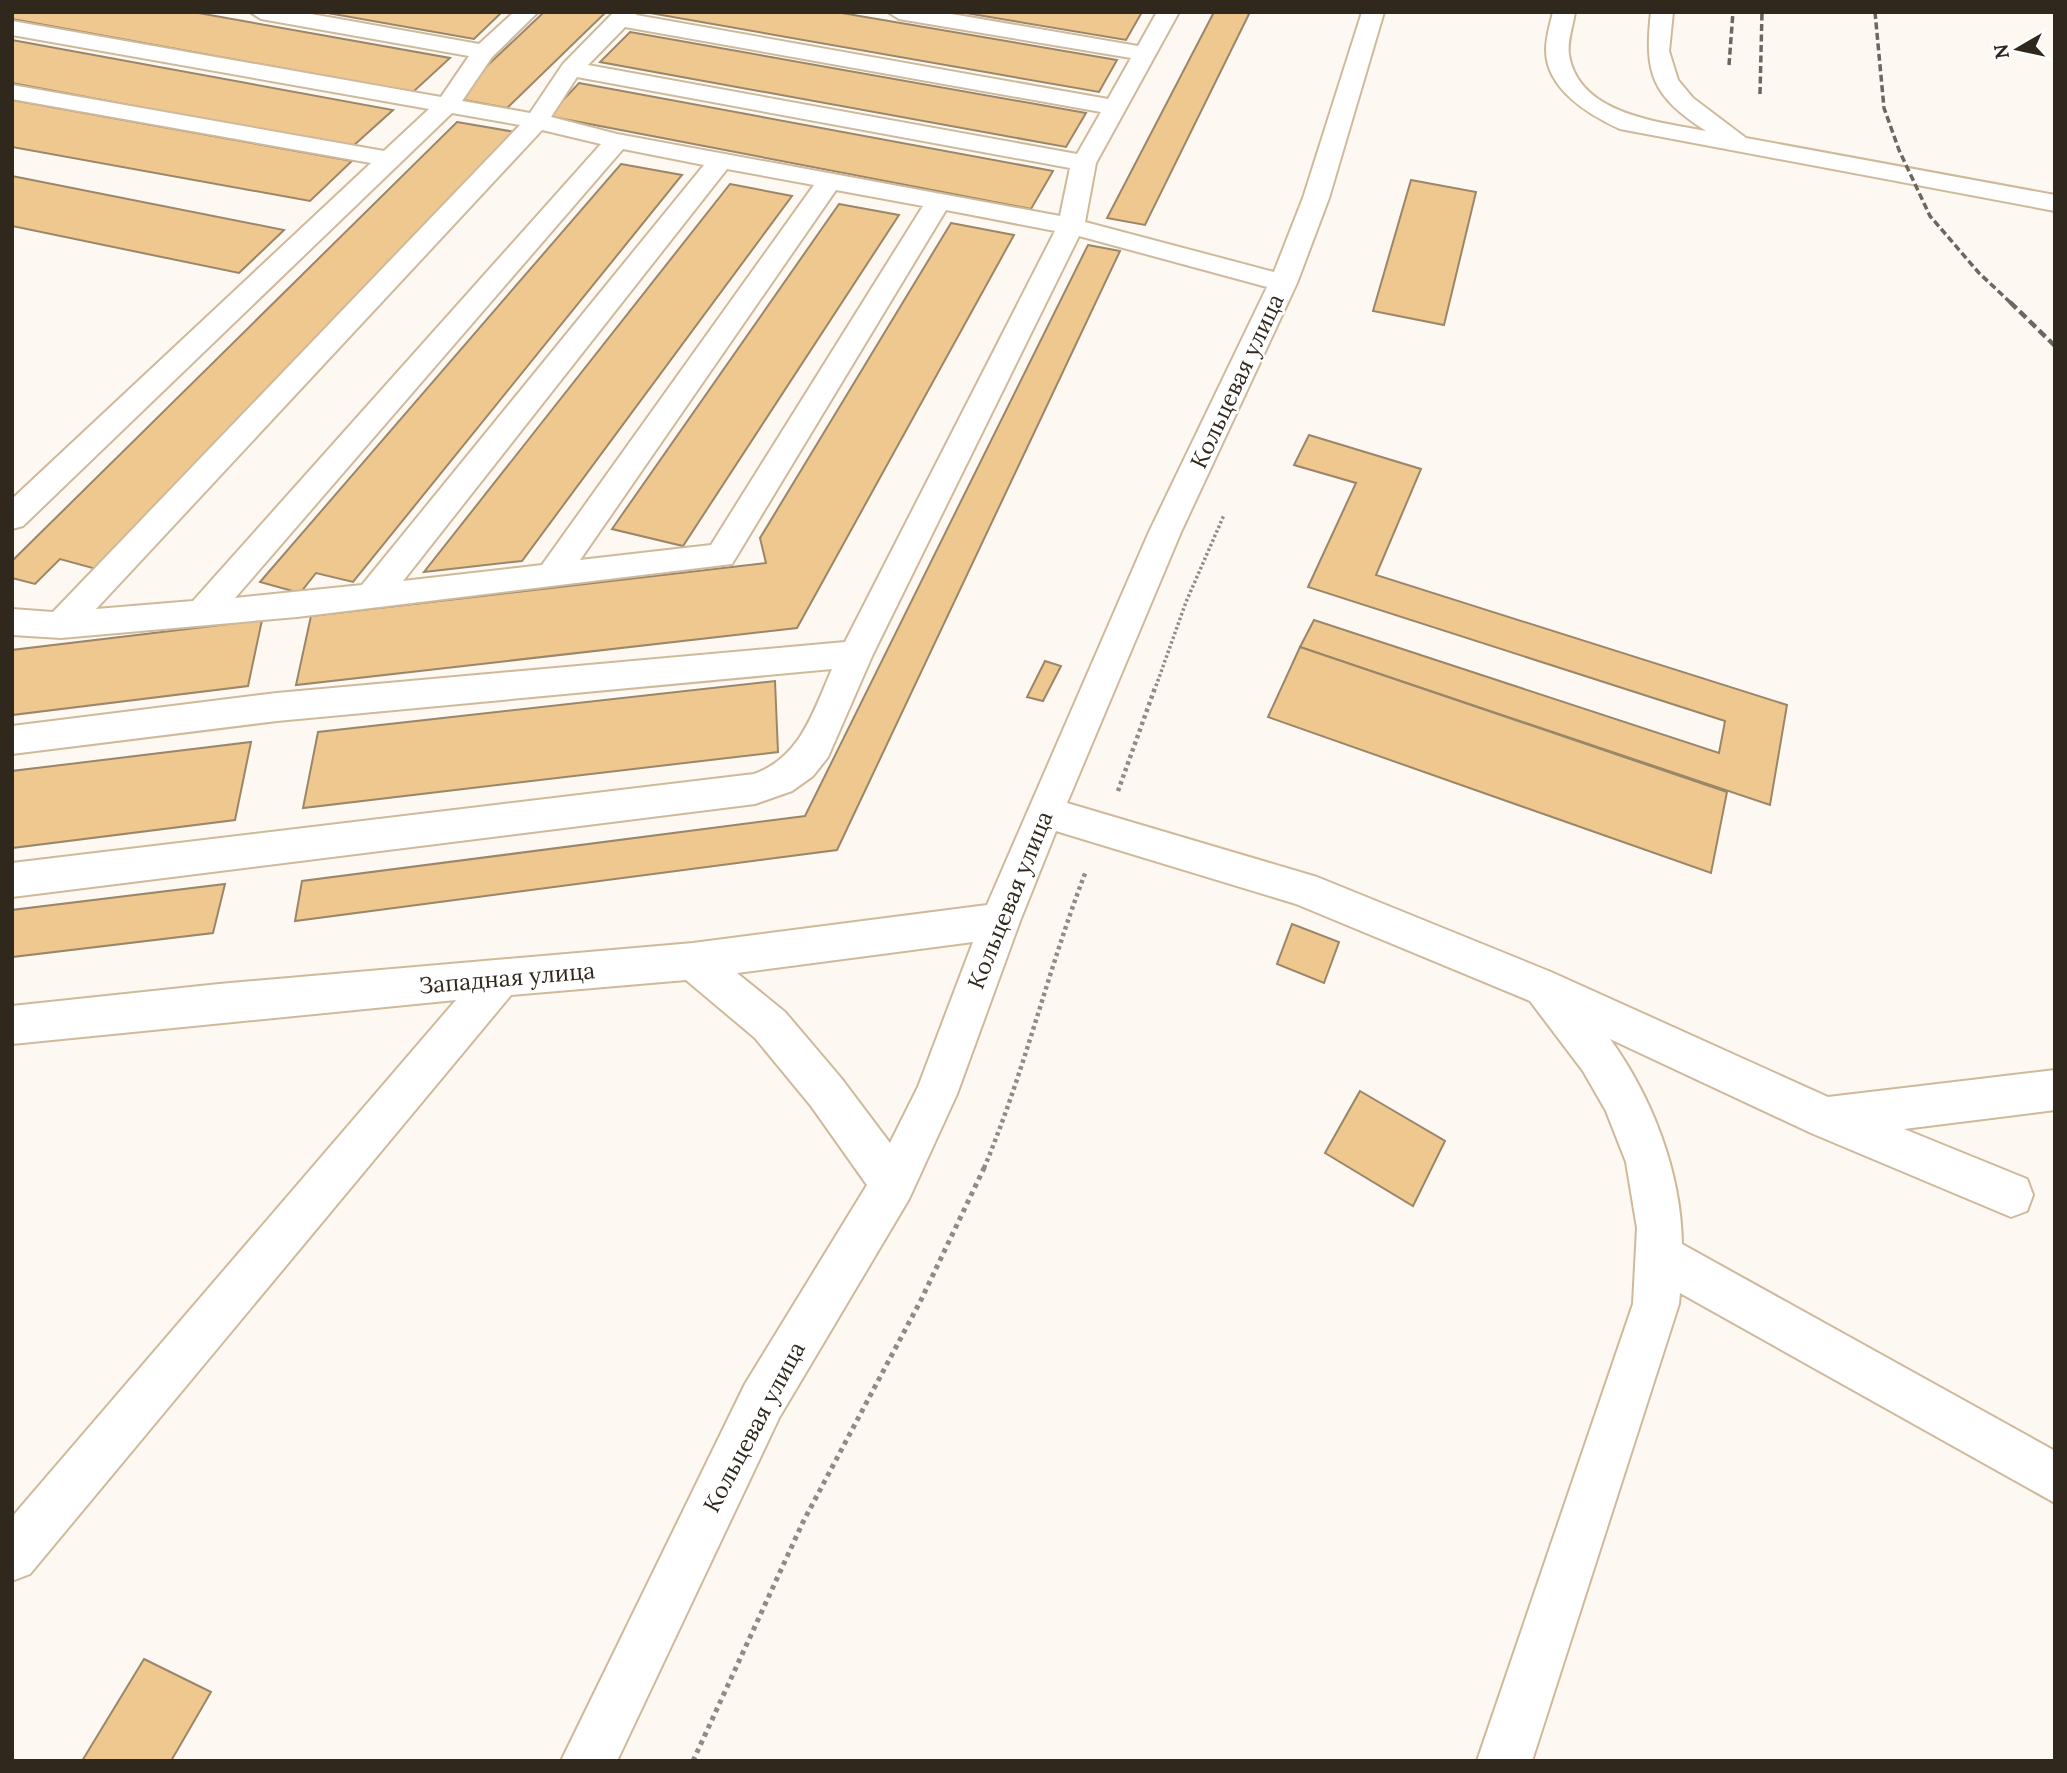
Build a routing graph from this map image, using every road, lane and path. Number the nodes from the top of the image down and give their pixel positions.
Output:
1 (261, 12) edge
2 (527, 12) edge
3 (899, 12) edge
4 (1168, 12) edge
5 (1373, 12) edge
6 (1564, 12) edge
7 (1662, 12) edge
8 (624, 16) edge
9 (12, 28) edge
10 (484, 52) junction
11 (1145, 54) junction
12 (571, 69) junction
13 (12, 92) edge
14 (446, 106) junction
15 (1115, 107) junction
16 (537, 121) junction
17 (617, 141) junction
18 (1759, 149) junction
19 (389, 159) junction
20 (720, 161) junction
21 (1084, 163) junction
22 (829, 182) junction
23 (939, 203) junction
24 (2055, 204) edge
25 (1071, 226) junction
26 (1283, 283) junction
27 (1225, 513) dead end
28 (12, 518) edge
29 (552, 575) junction
30 (373, 595) junction
31 (204, 611) junction
32 (12, 622) edge
33 (61, 625) junction
34 (856, 653) junction
35 (12, 740) edge
36 (1045, 812) junction
37 (1104, 830) junction
38 (12, 880) edge
39 (1000, 921) junction
40 (694, 961) junction
41 (500, 979) junction
42 (1537, 985) junction
43 (12, 1025) edge
44 (2055, 1090) edge
45 (1826, 1118) junction
46 (893, 1184) junction
47 (2011, 1195) dead end
48 (1660, 1257) junction
49 (2055, 1478) edge
50 (12, 1556) edge
51 (588, 1761) edge
52 (693, 1761) edge
53 (1504, 1761) edge

1 - 10 street
2 - 10 street
3 - 11 street
4 - 11 street
5 - 26 street, Кольцевая улица
6 - 18 street
7 - 18 street
8 - 12 street
8 - 15 street
9 - 14 street
10 - 14 street
11 - 15 street
12 - 16 street
12 - 21 street
13 - 19 street
14 - 16 street
14 - 19 street
15 - 21 street
16 - 17 street
16 - 33 street
17 - 20 street
17 - 31 street
18 - 24 street
19 - 28 street
20 - 22 street
20 - 30 street
21 - 25 street
22 - 23 street
22 - 29 street
23 - 25 street
23 - 29 street
25 - 26 street
25 - 34 street
26 - 36 street, Кольцевая улица
27 - 37 path
29 - 30 street
30 - 31 street
31 - 33 street
32 - 33 street
34 - 35 street
34 - 38 street
36 - 37 street
36 - 39 street, Кольцевая улица
37 - 42 street
37 - 52 path
39 - 40 street, Западная улица
39 - 46 street, Кольцевая улица
40 - 41 street, Западная улица
40 - 46 street
41 - 43 street, Западная улица
41 - 50 street
42 - 45 street
42 - 48 street
44 - 45 street
45 - 47 street
46 - 51 street, Кольцевая улица
48 - 49 street
48 - 53 street

